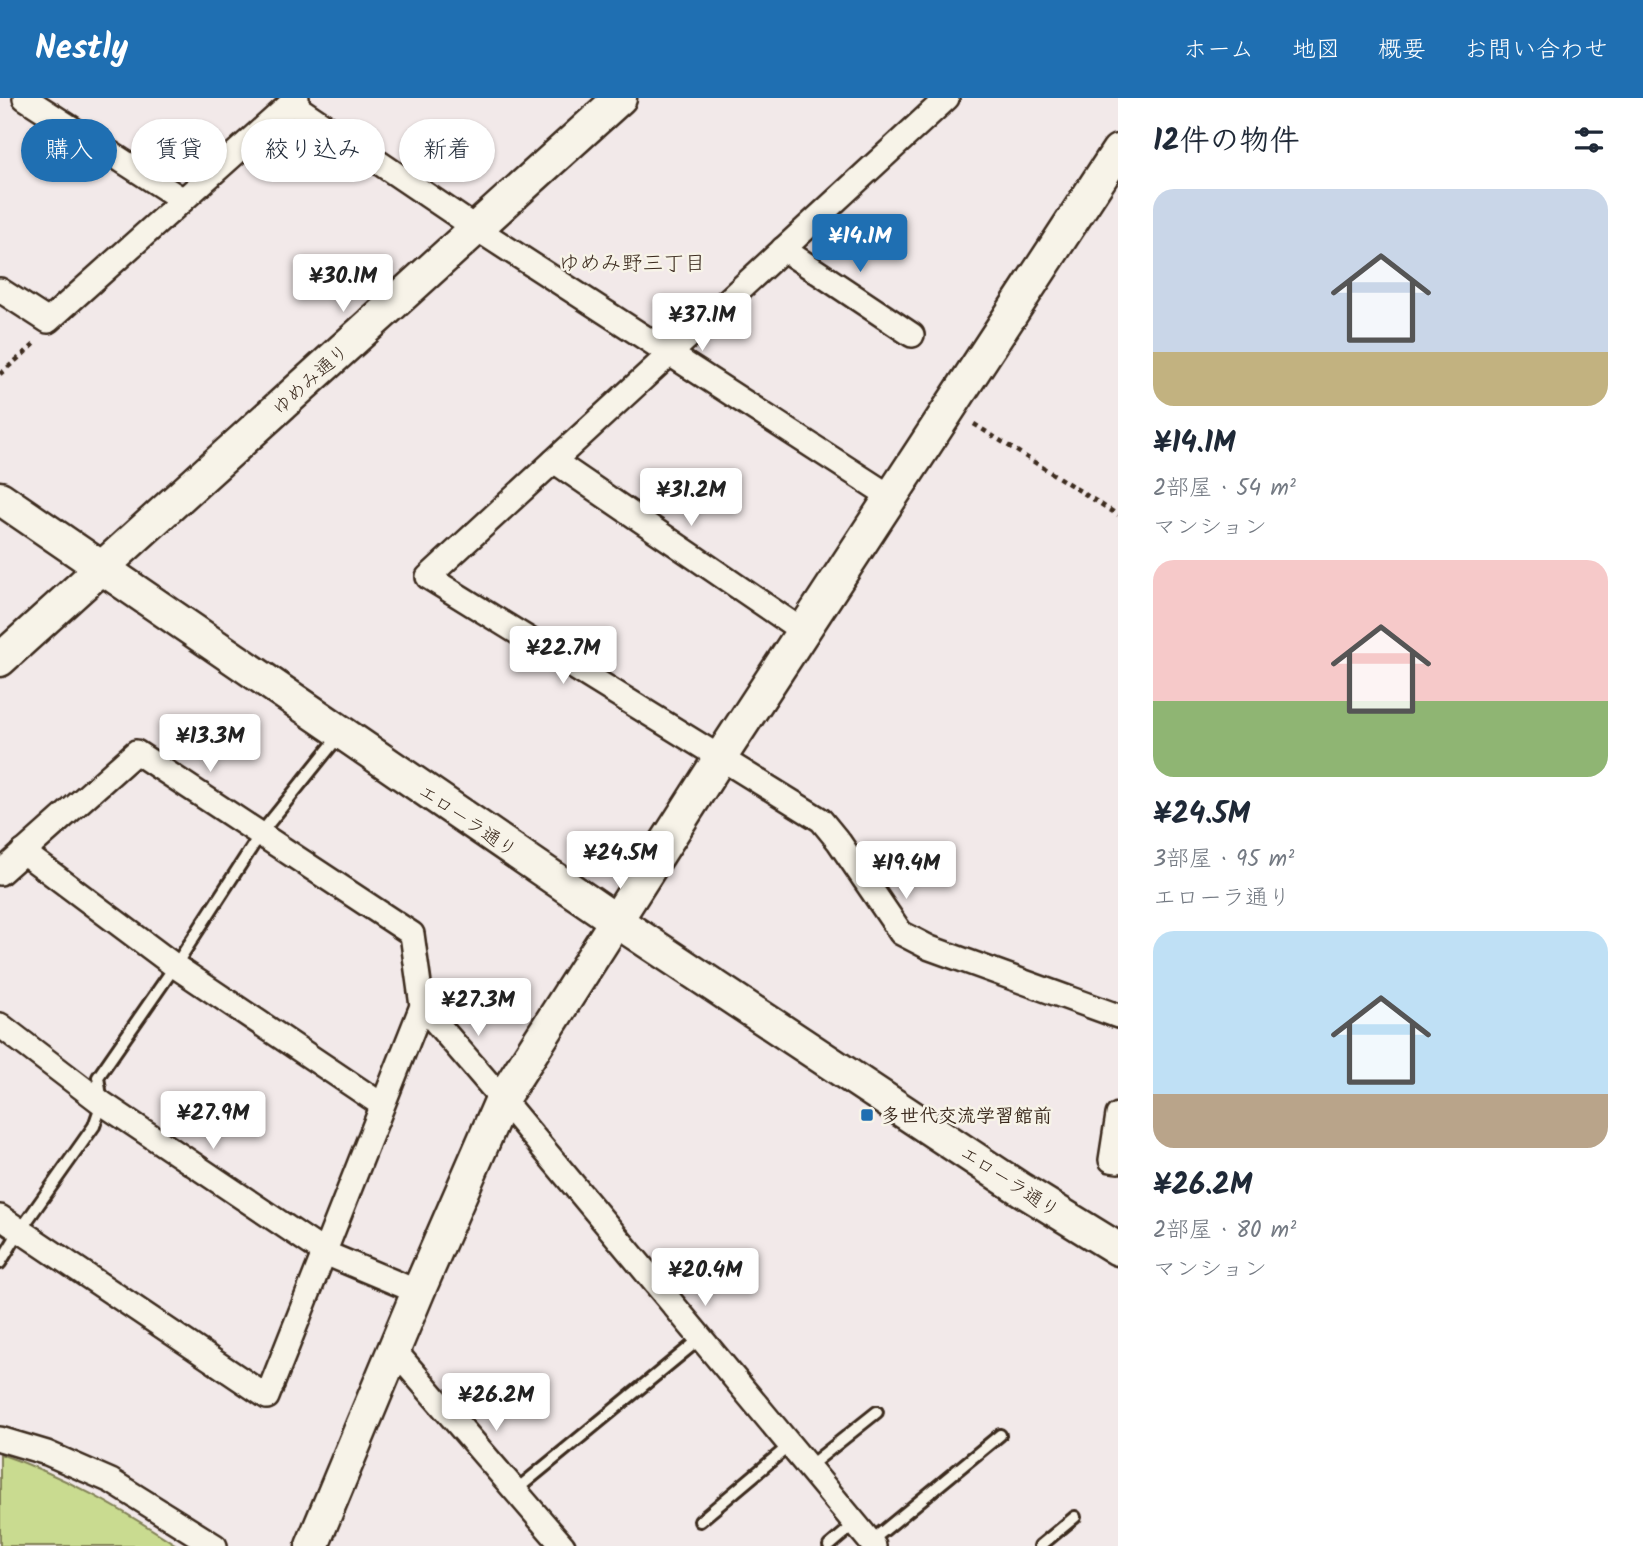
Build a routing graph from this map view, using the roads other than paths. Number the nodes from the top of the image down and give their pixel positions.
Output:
1 (25, 98) edge
2 (620, 98) edge
3 (947, 98) edge
4 (294, 100) edge
5 (1118, 151) edge
6 (183, 200) junction
7 (477, 229) junction
8 (783, 249) junction
9 (0, 290) edge
10 (912, 335) dead end
11 (669, 353) junction
12 (554, 461) junction
13 (891, 497) junction
14 (0, 498) edge
15 (100, 568) junction
16 (804, 632) junction
17 (0, 660) edge
18 (341, 733) junction
19 (720, 758) junction
20 (261, 833) junction
21 (23, 852) junction
22 (0, 873) edge
23 (615, 920) junction
24 (174, 966) junction
25 (422, 1006) junction
26 (1118, 1016) edge
27 (0, 1026) edge
28 (502, 1099) junction
29 (102, 1103) junction
30 (382, 1105) junction
31 (1118, 1115) edge
32 (1118, 1161) edge
33 (0, 1217) edge
34 (19, 1232) junction
35 (1118, 1249) edge
36 (326, 1253) junction
37 (0, 1263) edge
38 (418, 1292) junction
39 (701, 1338) junction
40 (394, 1350) junction
41 (877, 1412) dead end
42 (1000, 1435) dead end
43 (0, 1439) edge
44 (790, 1445) junction
45 (808, 1467) junction
46 (516, 1490) junction
47 (1075, 1517) dead end
48 (700, 1521) dead end
49 (867, 1537) edge
50 (215, 1546) edge
51 (312, 1546) edge
52 (563, 1546) edge
53 (829, 1546) edge
54 (1040, 1546) edge

1 - 6 street
2 - 7 street, ゆめみ通り
3 - 8 street
4 - 6 street
4 - 7 street
5 - 13 street
6 - 9 street
7 - 11 street
7 - 15 street, ゆめみ通り
8 - 10 street
8 - 11 street
11 - 12 street
11 - 13 street
12 - 16 street
12 - 19 street
13 - 16 street
14 - 15 street, エローラ通り
15 - 17 street, ゆめみ通り
15 - 18 street, エローラ通り
16 - 19 street
18 - 20 lane
18 - 23 street, エローラ通り
19 - 23 street
19 - 26 street
20 - 21 street
20 - 24 lane
20 - 25 street
21 - 22 street
21 - 24 street
23 - 28 street
23 - 35 street, エローラ通り
24 - 29 lane
24 - 30 street
25 - 28 street
25 - 30 street
27 - 29 street
28 - 38 street
28 - 39 street
29 - 34 lane
29 - 36 street
30 - 36 street
31 - 32 street
33 - 34 street
34 - 36 street
34 - 37 lane
36 - 38 street
38 - 40 street
39 - 44 street
39 - 46 lane
40 - 46 street
40 - 51 street
41 - 45 lane
42 - 49 lane
43 - 50 street
44 - 45 street
44 - 48 lane
45 - 49 street
46 - 52 street
47 - 54 lane
49 - 53 lane

